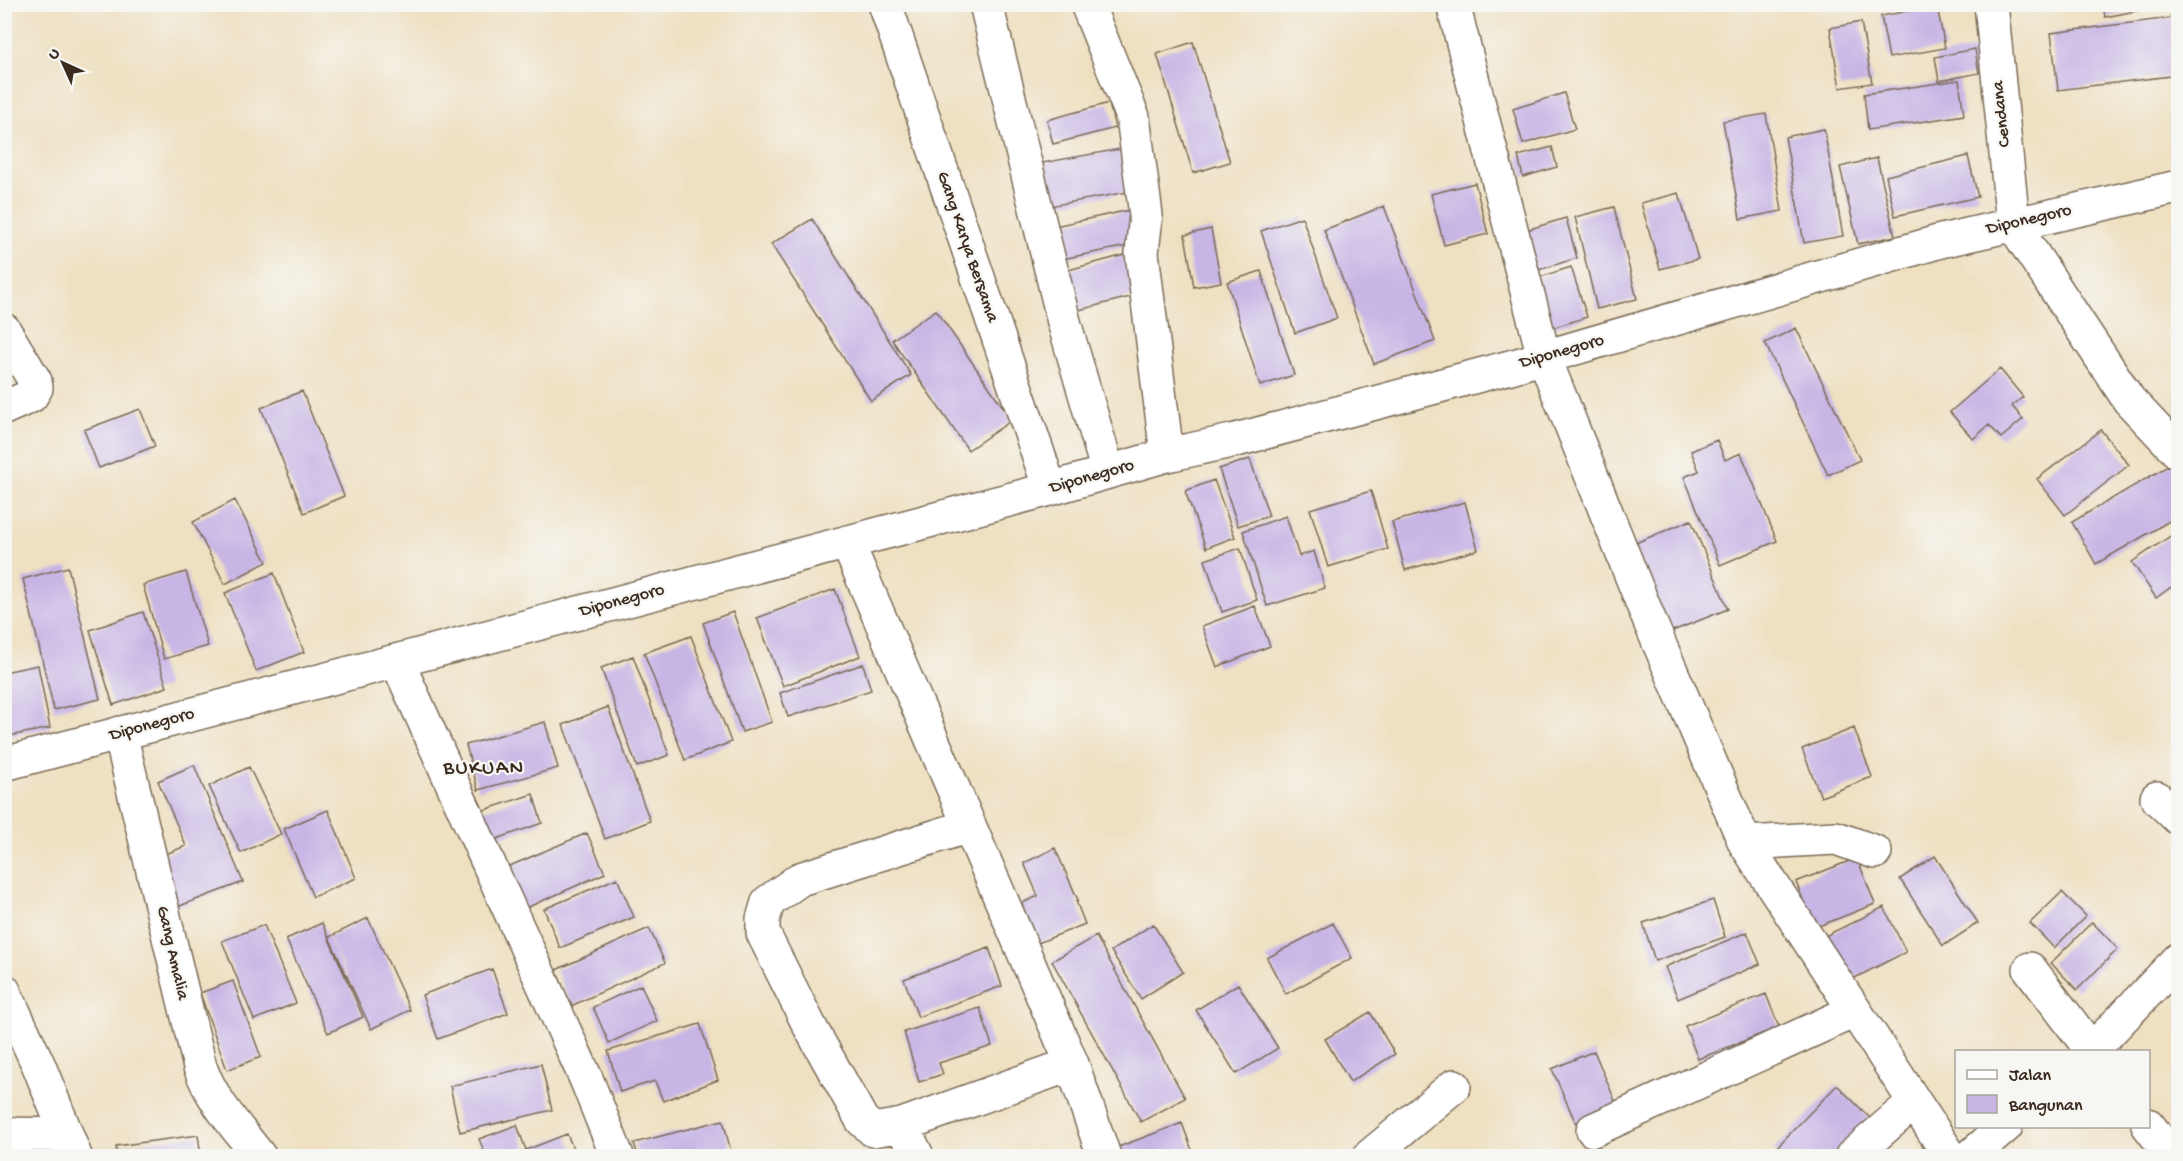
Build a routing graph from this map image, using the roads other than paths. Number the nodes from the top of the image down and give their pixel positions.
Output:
1 (885, 4) edge
2 (986, 4) edge
3 (1087, 4) edge
4 (1453, 4) edge
5 (1991, 4) edge
6 (2178, 187) edge
7 (2013, 224) junction
8 (4, 330) edge
9 (1544, 357) junction
10 (4, 408) edge
11 (2178, 452) edge
12 (1167, 455) junction
13 (1108, 472) junction
14 (1050, 489) junction
15 (847, 542) junction
16 (397, 661) junction
17 (120, 733) junction
18 (4, 764) edge
19 (969, 826) junction
20 (1745, 843) junction
21 (1875, 852) dead end
22 (2178, 960) edge
23 (2030, 969) dead end
24 (4, 991) edge
25 (1854, 1011) junction
26 (2090, 1050) edge
27 (2092, 1050) edge
28 (1071, 1064) junction
29 (1454, 1086) dead end
30 (1914, 1102) junction
31 (902, 1125) junction
32 (2004, 1128) edge
33 (2150, 1128) edge
34 (1593, 1130) dead end
35 (4, 1134) edge
36 (71, 1146) edge
37 (259, 1156) edge
38 (617, 1156) edge
39 (917, 1156) edge
40 (1104, 1156) edge
41 (1370, 1156) edge
42 (1852, 1156) edge
43 (1950, 1156) edge
44 (1971, 1156) edge
45 (2172, 1156) edge

1 - 14 street, Gang Karya Bersama
2 - 13 street
3 - 12 street
4 - 9 street
5 - 7 street, Cendana
6 - 7 street, Diponegoro
7 - 9 street, Diponegoro
7 - 11 street
8 - 10 street
9 - 12 street, Diponegoro
9 - 20 street
12 - 13 street, Diponegoro
13 - 14 street, Diponegoro
14 - 15 street, Diponegoro
15 - 16 street, Diponegoro
15 - 19 street
16 - 17 street, Diponegoro
16 - 38 street
17 - 18 street, Diponegoro
17 - 37 street, Gang Amalia
19 - 28 street
19 - 31 street
20 - 21 street
20 - 25 street
22 - 27 street
23 - 26 street
24 - 36 street
25 - 30 street
25 - 34 street
28 - 31 street
28 - 40 street
29 - 41 street
30 - 42 street
30 - 43 street
31 - 39 street
32 - 44 street
33 - 45 street
35 - 36 street

